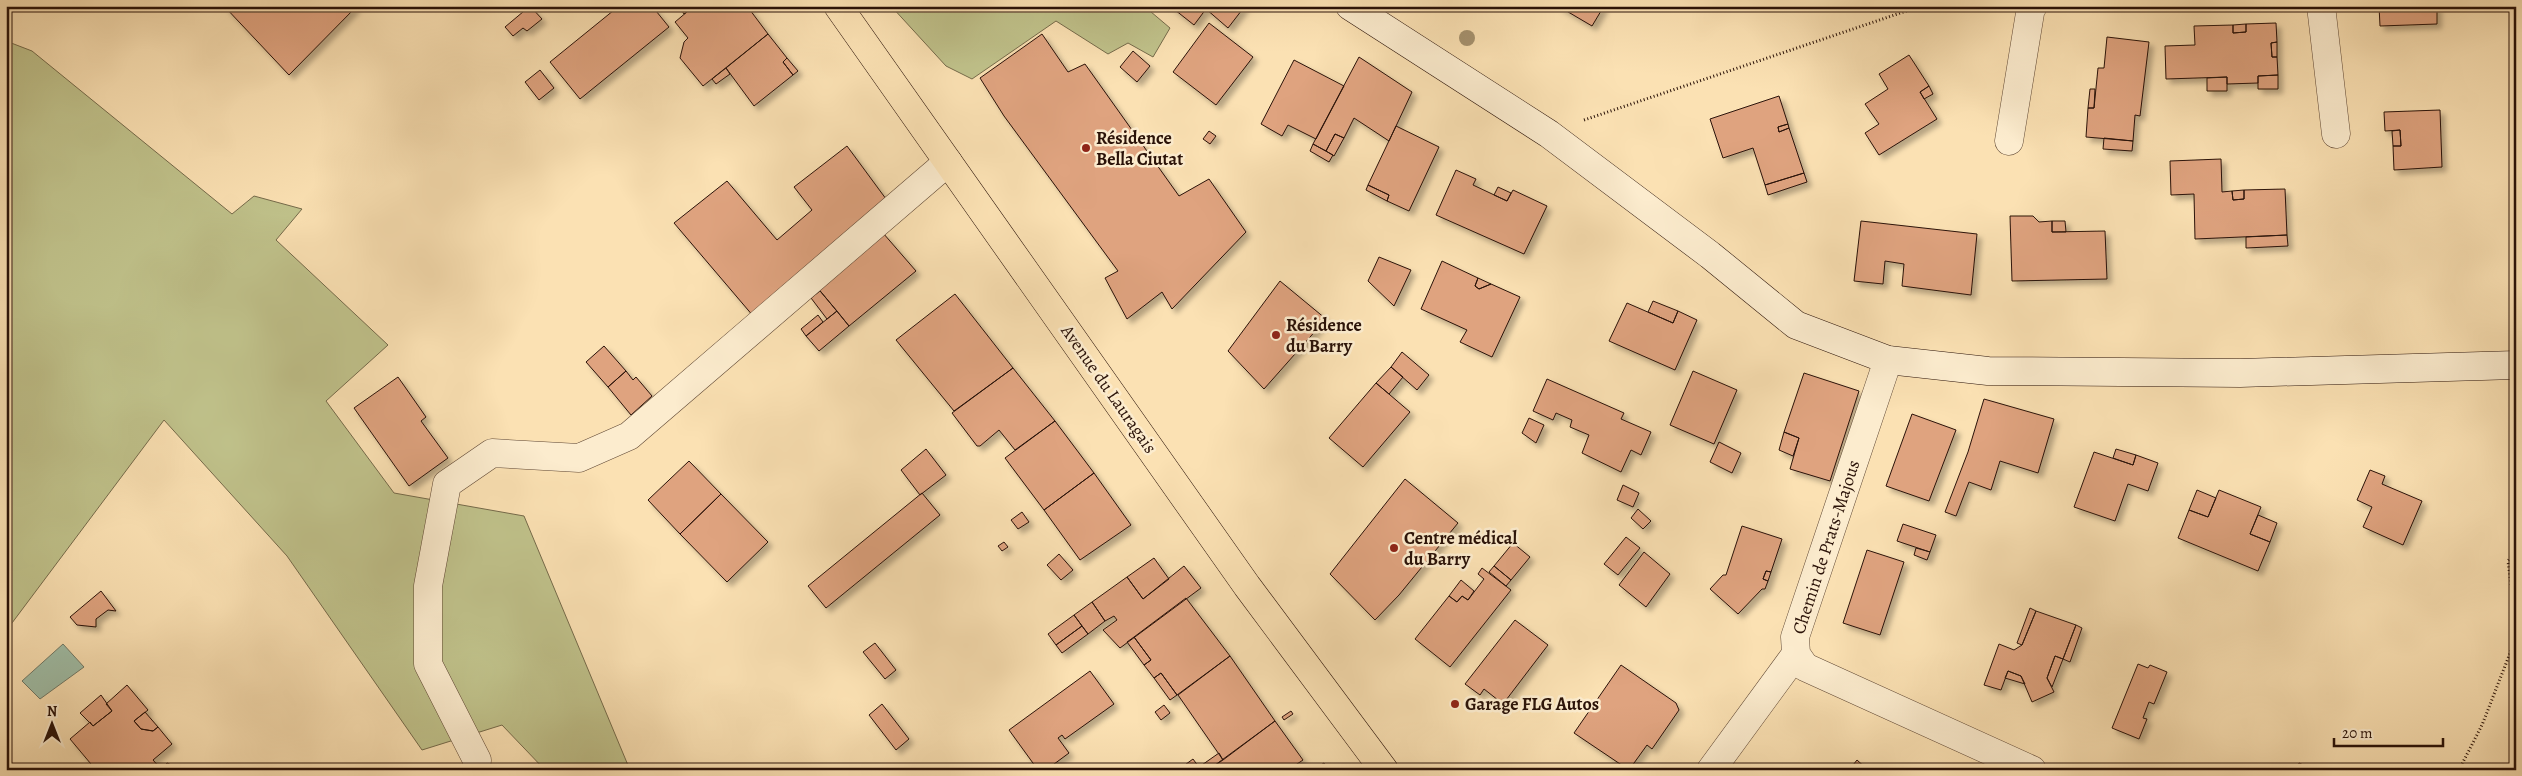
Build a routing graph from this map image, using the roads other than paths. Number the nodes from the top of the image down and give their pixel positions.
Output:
1 (838, 6) edge
2 (1350, 6) edge
3 (2033, 6) edge
4 (2321, 6) edge
5 (2336, 134) dead end
6 (2010, 141) dead end
7 (948, 162) junction
8 (1888, 360) junction
9 (2516, 365) edge
10 (1796, 654) junction
11 (476, 770) edge
12 (1384, 770) edge
13 (1711, 770) edge
14 (2032, 770) edge

1 - 7 main road, Avenue du Lauragais
2 - 8 street
3 - 6 street
4 - 5 street
7 - 11 street
7 - 12 main road, Avenue du Lauragais
8 - 9 street
8 - 10 street, Chemin de Prats-Majous
10 - 13 street
10 - 14 street, Chemin de Prats-Majous

